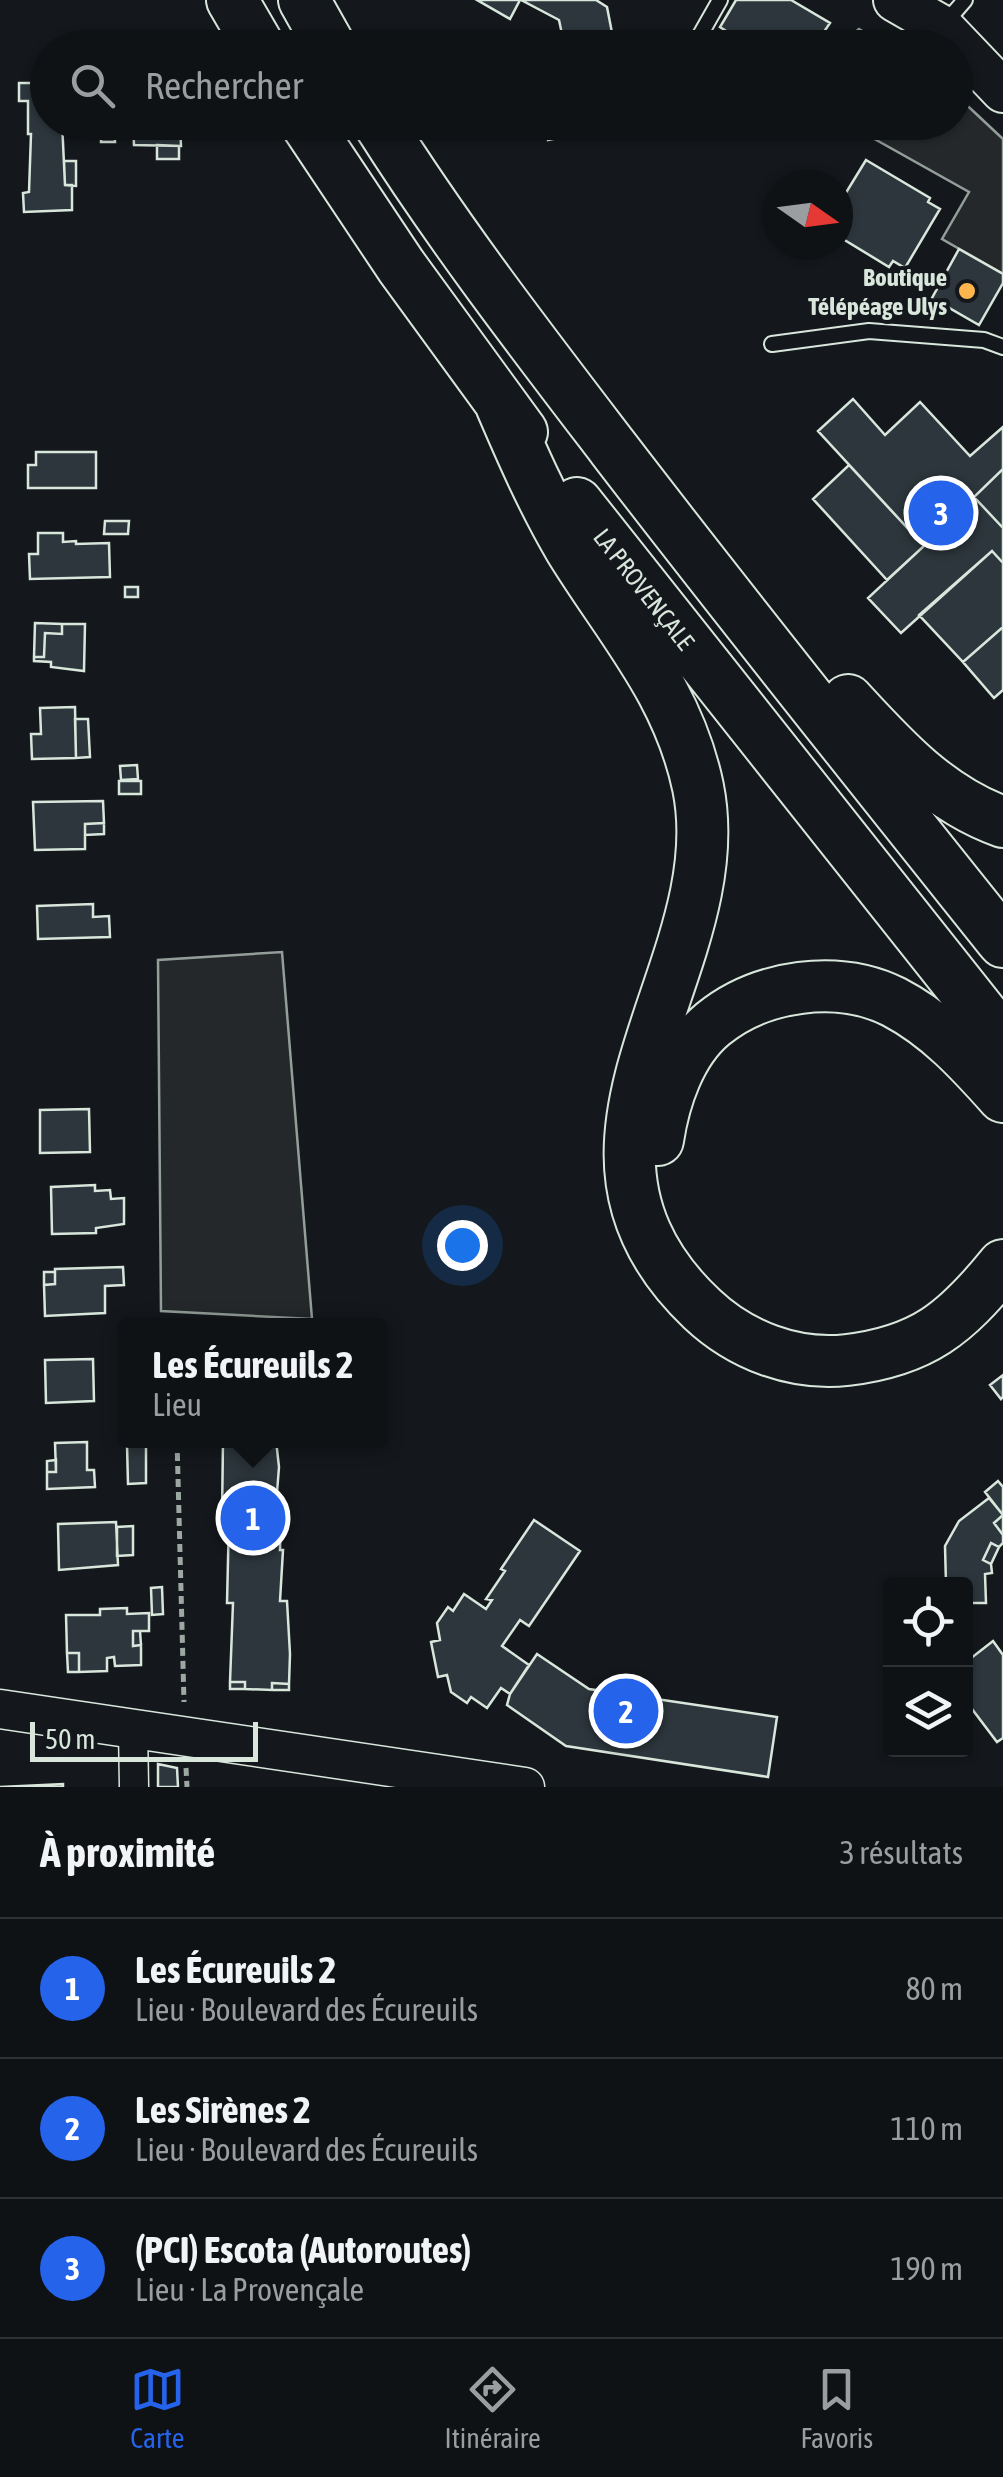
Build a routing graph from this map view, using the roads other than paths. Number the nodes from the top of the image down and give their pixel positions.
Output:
1 (232, 0) edge
2 (304, 0) edge
3 (720, 0) edge
4 (895, 0) edge
5 (954, 14) edge
6 (250, 30) edge
7 (321, 30) edge
8 (702, 30) edge
9 (973, 33) edge
10 (973, 44) edge
11 (1003, 46) edge
12 (1003, 91) edge
13 (318, 140) edge
14 (389, 140) edge
15 (772, 344) dead end
16 (1003, 348) edge
17 (501, 405) junction
18 (688, 546) junction
19 (1003, 822) edge
20 (1003, 942) edge
21 (1003, 1040) edge
22 (1003, 1097) edge
23 (1003, 1228) edge
24 (1003, 1265) edge
25 (0, 1709) edge
26 (133, 1729) junction
27 (134, 1787) edge
28 (525, 1787) edge

1 - 6 highway
2 - 7 highway
3 - 8 lane
4 - 5 main road
9 - 11 main road
10 - 12 main road
13 - 17 highway, LA PROVENÇALE
14 - 18 highway
15 - 16 lane
17 - 21 highway, LA PROVENÇALE
17 - 24 highway
18 - 19 highway
18 - 20 highway
22 - 23 highway
25 - 26 street
26 - 27 street
26 - 28 street

